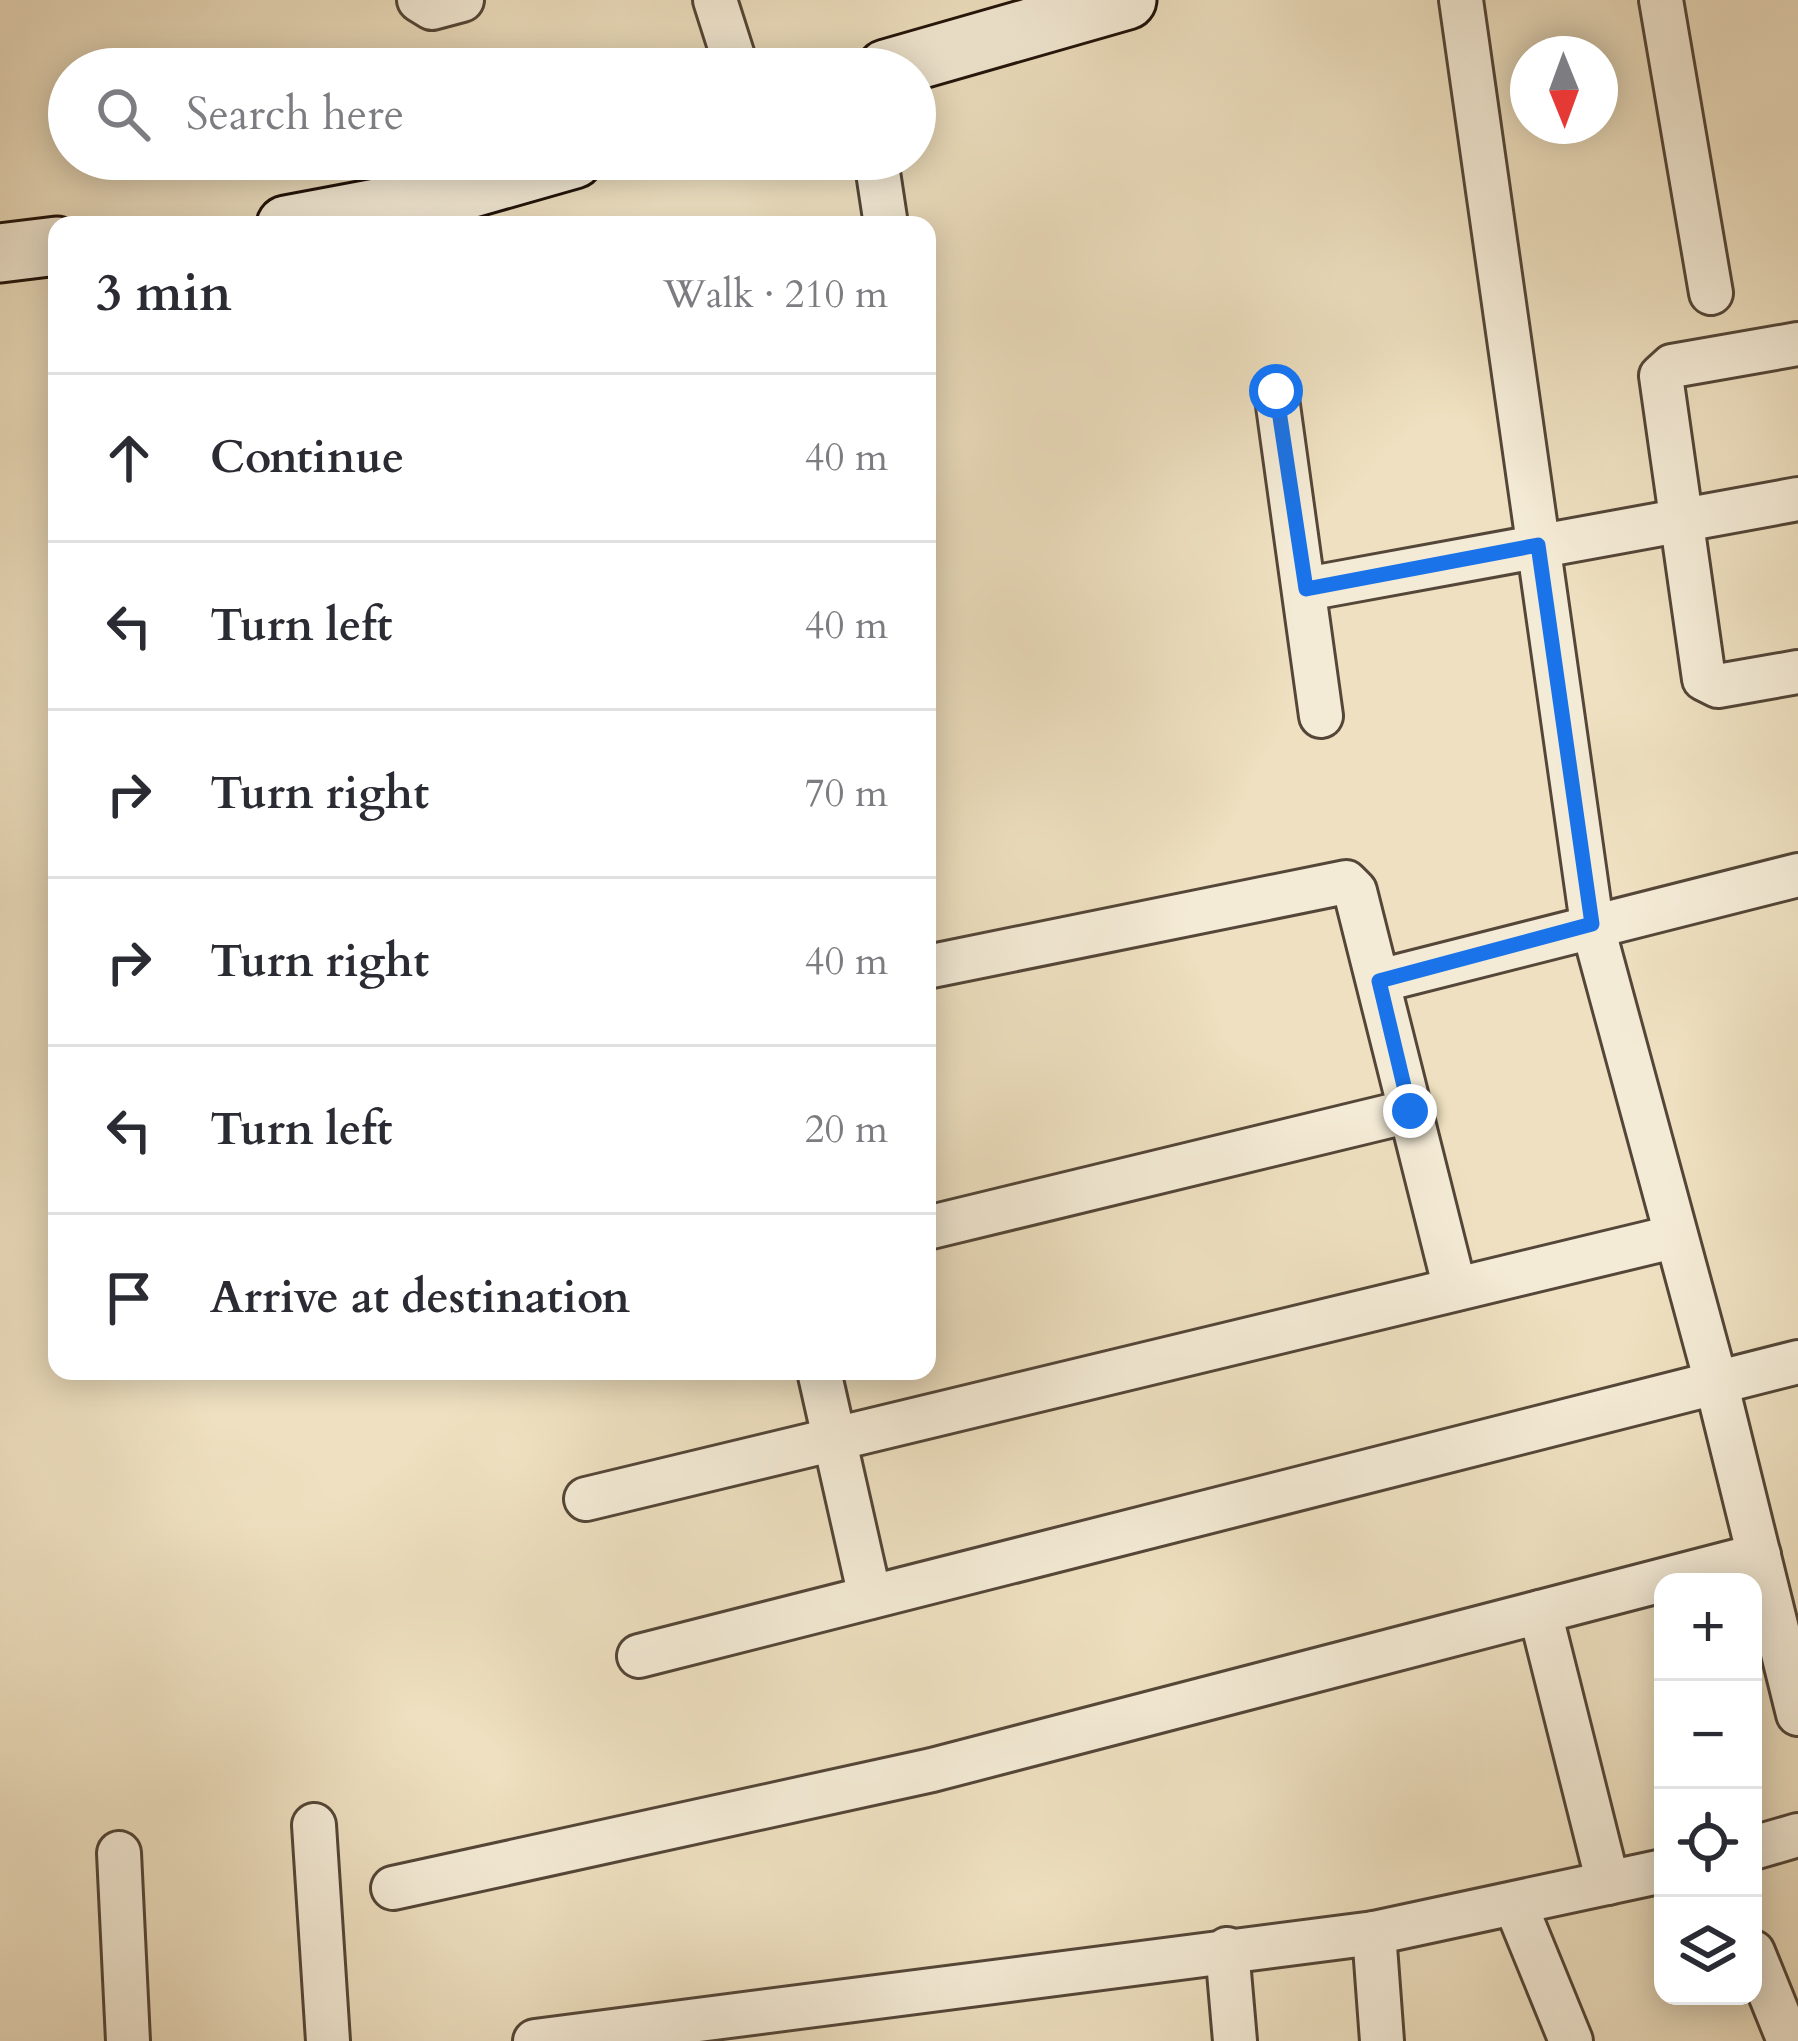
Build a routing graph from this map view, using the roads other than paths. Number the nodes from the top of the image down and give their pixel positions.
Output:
1 (419, 0) edge
2 (462, 0) edge
3 (716, 0) edge
4 (1127, 0) edge
5 (1461, 0) edge
6 (1661, 0) edge
7 (731, 48) edge
8 (936, 55) edge
9 (524, 180) edge
10 (879, 180) edge
11 (452, 210) edge
12 (386, 216) edge
13 (885, 216) edge
14 (48, 247) edge
15 (0, 254) edge
16 (1711, 293) dead end
17 (1798, 344) edge
18 (1276, 391) dead end
19 (1798, 499) edge
20 (1681, 520) junction
21 (1538, 545) junction
22 (1306, 589) junction
23 (1798, 672) edge
24 (1321, 716) dead end
25 (1798, 875) edge
26 (1592, 924) junction
27 (936, 966) edge
28 (1379, 981) junction
29 (1410, 1111) junction
30 (936, 1226) edge
31 (1673, 1237) junction
32 (1455, 1289) junction
33 (1798, 1362) edge
34 (821, 1380) edge
35 (1716, 1382) junction
36 (835, 1441) junction
37 (586, 1499) dead end
38 (1759, 1556) junction
39 (870, 1597) junction
40 (1540, 1612) junction
41 (639, 1656) dead end
42 (1798, 1714) edge
43 (314, 1825) dead end
44 (1798, 1834) edge
45 (1762, 1845) edge
46 (119, 1853) dead end
47 (1654, 1873) edge
48 (1607, 1883) junction
49 (393, 1888) dead end
50 (1515, 1904) junction
51 (1374, 1933) junction
52 (1227, 1949) junction
53 (1762, 1974) edge
54 (610, 2036) edge
55 (128, 2041) edge
56 (328, 2041) edge
57 (536, 2041) edge
58 (1235, 2041) edge
59 (1382, 2041) edge
60 (1571, 2041) edge
61 (1789, 2041) edge

1 - 2 street
3 - 7 street
4 - 8 street
5 - 21 street
6 - 16 street
9 - 11 street
10 - 13 street
11 - 12 street
14 - 15 street
17 - 20 street
18 - 22 street
19 - 20 street
20 - 21 street
20 - 23 street
21 - 22 street
21 - 26 street
22 - 24 street
25 - 26 street
26 - 28 street
26 - 31 street
27 - 28 street
28 - 29 street
29 - 30 street
29 - 32 street
31 - 32 street
31 - 35 street
32 - 36 street
33 - 35 street
34 - 36 street
35 - 38 street
35 - 39 street
36 - 37 street
36 - 39 street
38 - 40 street
38 - 42 street
39 - 41 street
40 - 48 street
40 - 49 street
43 - 56 street
44 - 45 street
46 - 55 street
47 - 48 street
48 - 50 street
50 - 51 street
50 - 60 street
51 - 52 street
51 - 59 street
52 - 54 street
52 - 58 street
53 - 61 street
54 - 57 street

